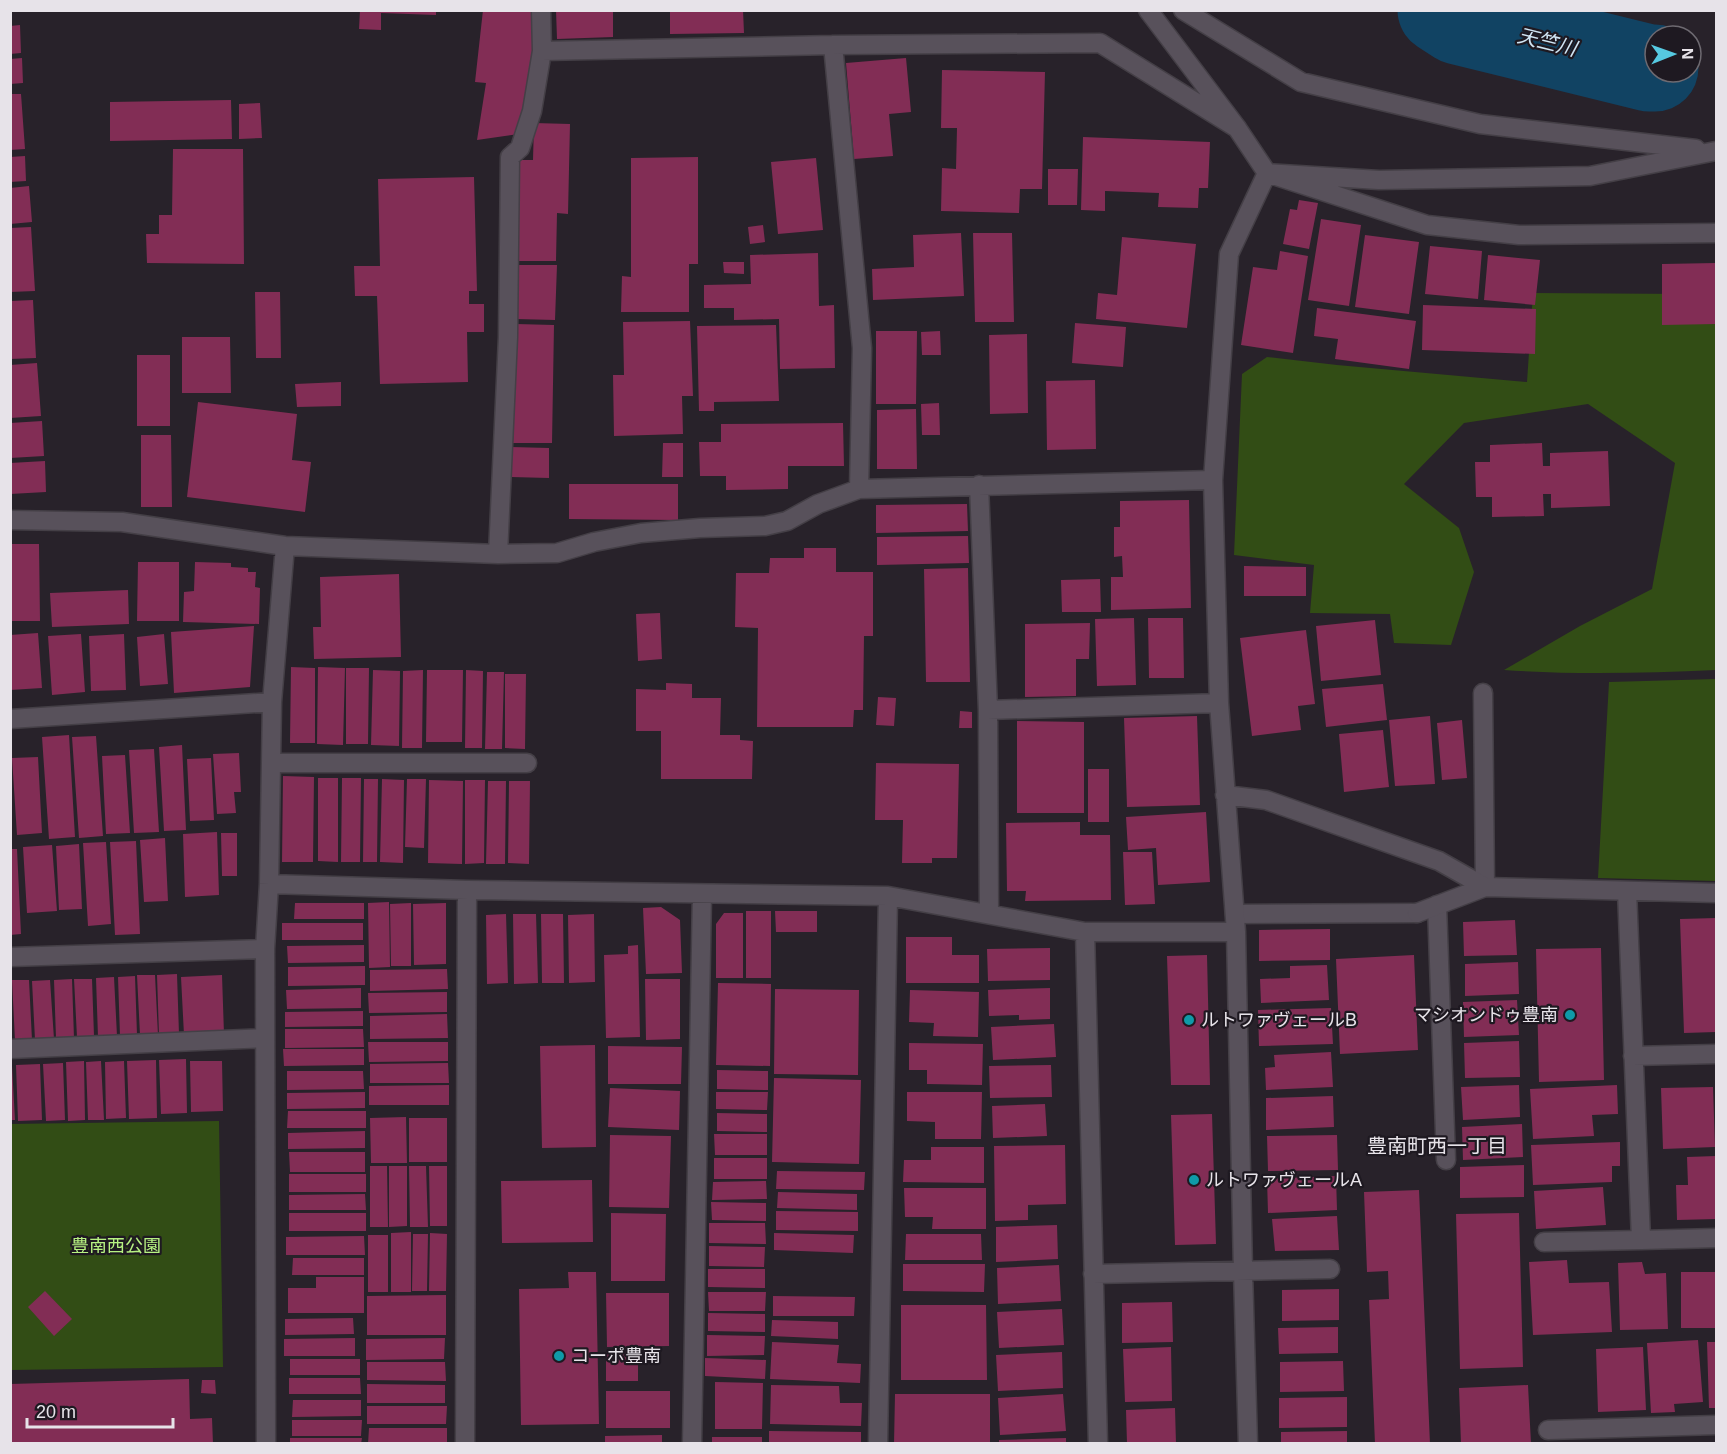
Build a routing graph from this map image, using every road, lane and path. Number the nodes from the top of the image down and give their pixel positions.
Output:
1 (541, 10) edge
2 (1148, 10) edge
3 (1183, 10) edge
4 (833, 45) junction
5 (542, 51) junction
6 (1237, 128) junction
7 (1714, 151) edge
8 (1267, 173) junction
9 (1716, 233) edge
10 (1213, 480) junction
11 (979, 485) junction
12 (860, 489) junction
13 (10, 520) edge
14 (285, 546) junction
15 (498, 554) junction
16 (1483, 693) dead end
17 (272, 702) junction
18 (1219, 703) junction
19 (988, 710) junction
20 (10, 719) edge
21 (272, 763) junction
22 (527, 763) dead end
23 (1225, 795) junction
24 (269, 884) junction
25 (1485, 887) junction
26 (467, 890) junction
27 (1627, 891) junction
28 (1716, 893) edge
29 (702, 894) junction
30 (888, 896) junction
31 (1437, 905) junction
32 (989, 914) junction
33 (1235, 923) junction
34 (1085, 932) junction
35 (266, 949) junction
36 (10, 957) edge
37 (265, 1038) junction
38 (10, 1049) edge
39 (1716, 1054) edge
40 (1634, 1056) junction
41 (1446, 1160) dead end
42 (1716, 1238) edge
43 (1641, 1240) junction
44 (1544, 1242) dead end
45 (1330, 1269) dead end
46 (1243, 1271) junction
47 (1093, 1274) junction
48 (1716, 1425) edge
49 (1548, 1430) dead end
50 (266, 1443) edge
51 (465, 1443) edge
52 (692, 1443) edge
53 (878, 1443) edge
54 (1098, 1443) edge
55 (1248, 1443) edge

1 - 5 street
2 - 6 street
3 - 7 street
4 - 5 street
4 - 6 street
4 - 12 street
5 - 15 street
6 - 8 street
7 - 8 street
8 - 9 street
8 - 10 street
10 - 11 street
10 - 18 street
11 - 12 street
11 - 19 street
12 - 15 street
13 - 14 street
14 - 15 street
14 - 17 street
16 - 25 street
17 - 20 street
17 - 21 street
18 - 19 street
18 - 23 street
19 - 32 street
21 - 22 street
21 - 24 street
23 - 25 street
23 - 33 street
24 - 26 street
24 - 35 street
25 - 27 street
25 - 31 street
26 - 29 street
26 - 51 street
27 - 28 street
27 - 40 street
29 - 30 street
29 - 52 street
30 - 32 street
30 - 53 street
31 - 33 street
31 - 41 street
32 - 34 street
33 - 34 street
33 - 46 street
34 - 47 street
35 - 36 street
35 - 37 street
37 - 38 street
37 - 50 street
39 - 40 street
40 - 43 street
42 - 43 street
43 - 44 street
45 - 46 street
46 - 47 street
46 - 55 street
47 - 54 street
48 - 49 street

